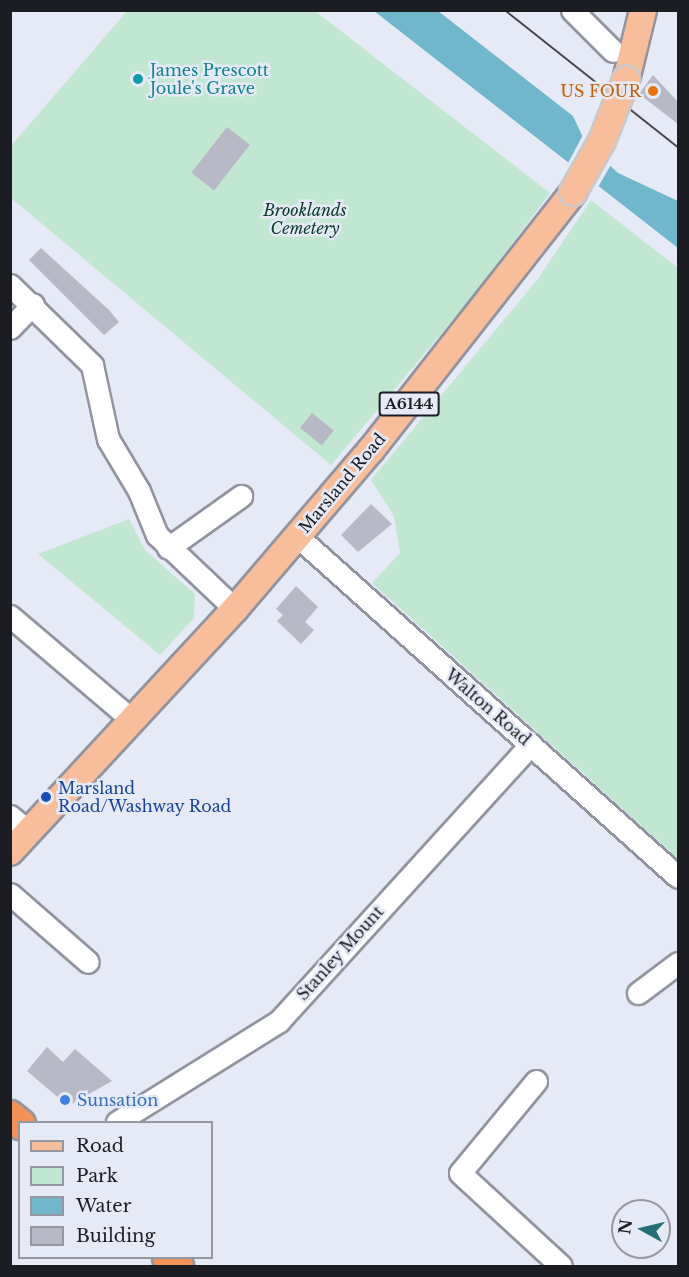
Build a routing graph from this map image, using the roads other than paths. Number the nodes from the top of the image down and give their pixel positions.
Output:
1 (572, 10) edge
2 (643, 10) edge
3 (613, 51) joint
4 (626, 80) junction
5 (10, 285) edge
6 (33, 304) junction
7 (10, 328) edge
8 (244, 496) dead end
9 (297, 536) junction
10 (168, 548) junction
11 (235, 609) junction
12 (10, 616) edge
13 (132, 720) junction
14 (531, 744) junction
15 (20, 824) edge
16 (10, 852) edge
17 (678, 877) edge
18 (10, 894) edge
19 (88, 962) dead end
20 (678, 963) edge
21 (638, 993) dead end
22 (536, 1081) dead end
23 (119, 1121) edge
24 (561, 1266) edge

1 - 3 street
2 - 4 main road, Marsland Road / A6144
3 - 4 main road
4 - 9 main road, Marsland Road / A6144, bridge
5 - 6 street
6 - 7 street
6 - 10 street
8 - 10 street
9 - 11 main road, Marsland Road / A6144
9 - 14 street, Walton Road
10 - 11 street
11 - 13 main road, Marsland Road / A6144
12 - 13 street
13 - 15 main road, Marsland Road / A6144
14 - 17 street, Walton Road
14 - 23 street, Stanley Mount
15 - 16 main road, Marsland Road / A6144
18 - 19 street
20 - 21 street
22 - 24 street

